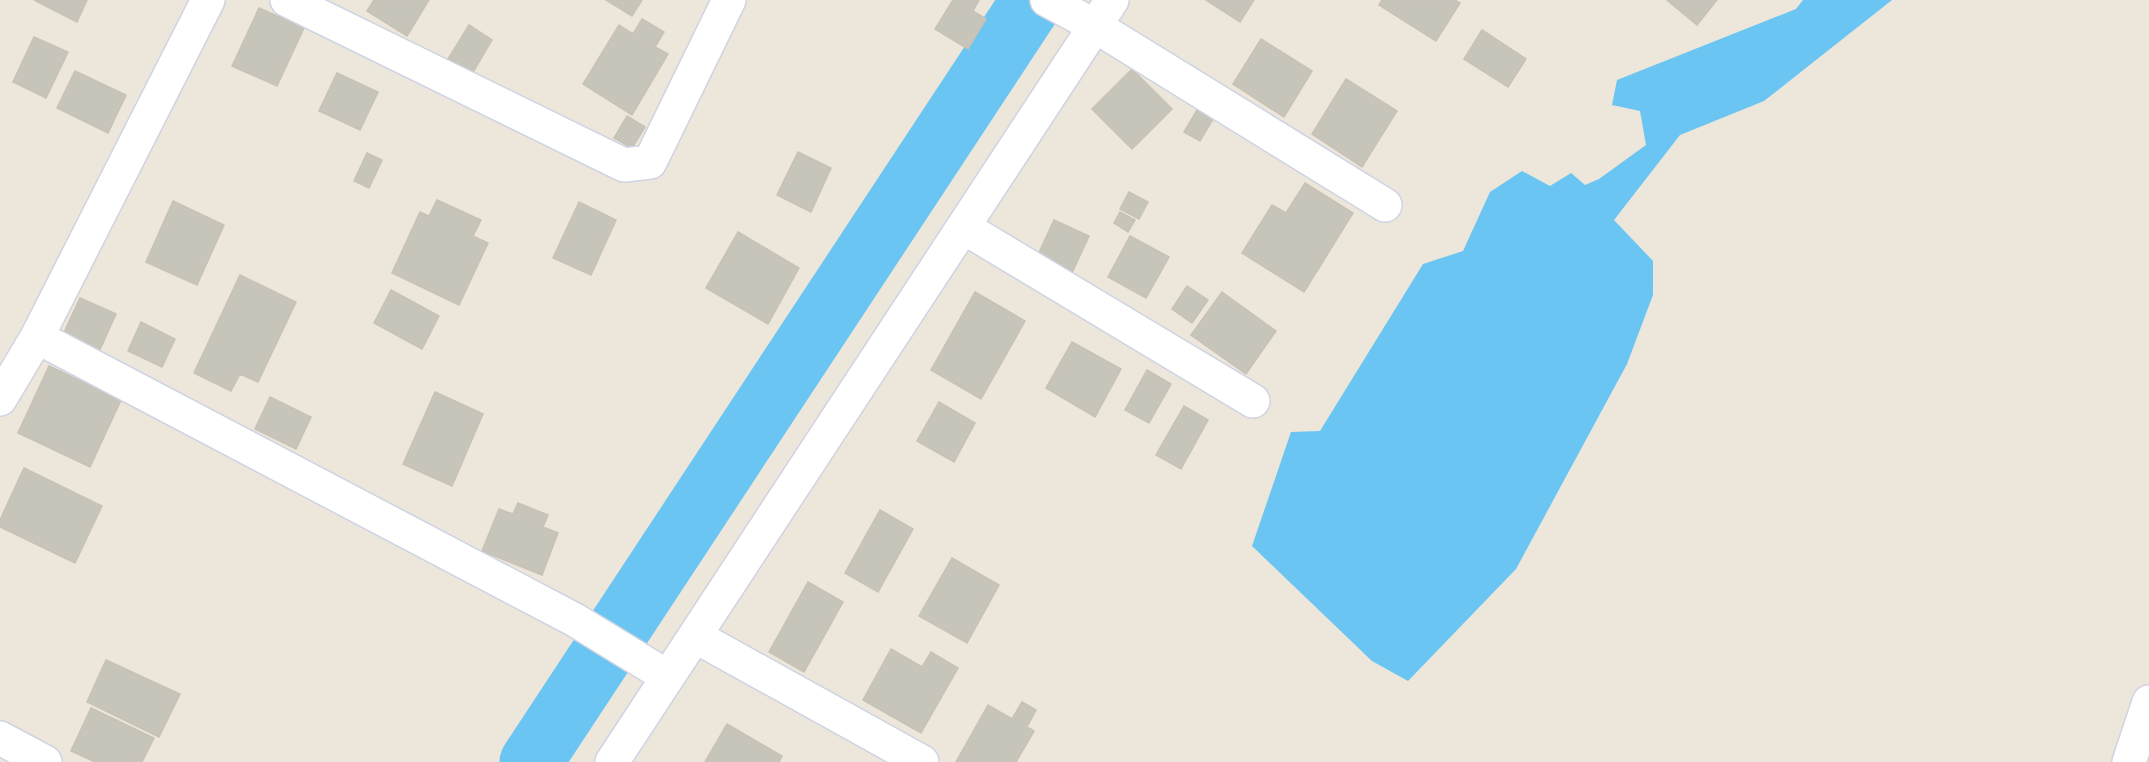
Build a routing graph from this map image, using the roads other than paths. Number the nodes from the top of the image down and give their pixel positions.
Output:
1 (208, 0) edge
2 (287, 0) edge
3 (729, 0) edge
4 (1047, 0) edge
5 (1104, 13) edge
6 (1385, 205) dead end
7 (963, 227) junction
8 (37, 338) junction
9 (0, 399) edge
10 (1253, 401) dead end
11 (694, 636) junction
12 (668, 676) junction
13 (2149, 702) edge
14 (0, 738) edge
15 (45, 762) edge
16 (612, 762) edge
17 (921, 762) edge
18 (2128, 762) edge

1 - 8 street
2 - 3 street
4 - 5 street
5 - 6 street
5 - 7 street
7 - 10 street
7 - 11 street
8 - 9 street
8 - 12 street
11 - 12 street
11 - 17 street
12 - 16 street
13 - 18 street
14 - 15 street

